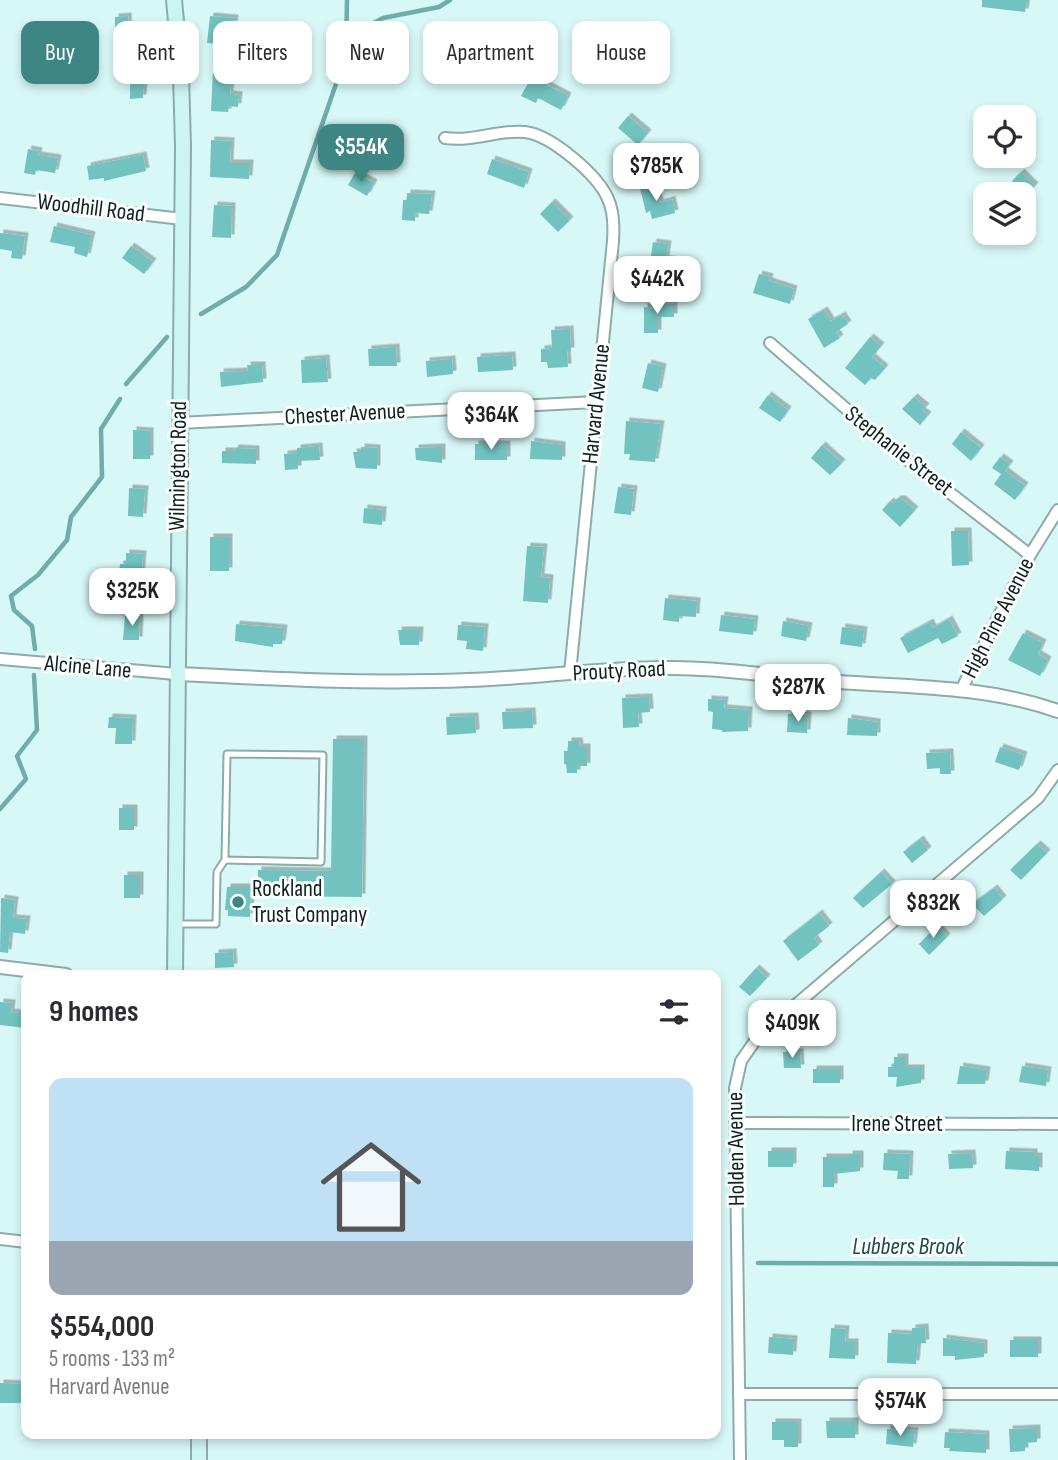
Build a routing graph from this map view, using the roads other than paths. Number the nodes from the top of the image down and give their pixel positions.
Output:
1 (174, 0) edge
2 (445, 138) dead end
3 (0, 198) edge
4 (182, 219) junction
5 (770, 343) dead end
6 (596, 402) junction
7 (178, 423) junction
8 (1058, 510) edge
9 (1030, 555) junction
10 (0, 659) edge
11 (570, 673) junction
12 (177, 674) junction
13 (961, 690) junction
14 (1058, 711) edge
15 (1058, 770) edge
16 (225, 860) junction
17 (174, 924) junction
18 (0, 967) edge
19 (24, 970) edge
20 (175, 970) edge
21 (735, 1123) junction
22 (1058, 1124) edge
23 (0, 1239) edge
24 (21, 1241) edge
25 (739, 1394) junction
26 (1058, 1394) edge
27 (199, 1439) edge
28 (199, 1460) edge
29 (740, 1460) edge

1 - 4 main road, Wilmington Road
2 - 6 street, Harvard Avenue
3 - 4 street, Woodhill Road
4 - 7 main road, Wilmington Road
5 - 9 street, Stephanie Street
6 - 7 street, Chester Avenue
6 - 11 street, Harvard Avenue
7 - 12 main road, Wilmington Road
8 - 9 street, High Pine Avenue
9 - 13 street, High Pine Avenue
10 - 12 street, Alcine Lane
11 - 12 street, Prouty Road
11 - 13 street, Prouty Road
12 - 17 main road, Wilmington Road
13 - 14 street, Prouty Road
15 - 21 street, Holden Avenue
16 - 16 lane
16 - 17 lane
17 - 20 main road, Wilmington Road
18 - 19 street
21 - 22 street, Irene Street
21 - 25 street, Holden Avenue
23 - 24 street
25 - 26 street
25 - 29 street, Holden Avenue
27 - 28 main road

